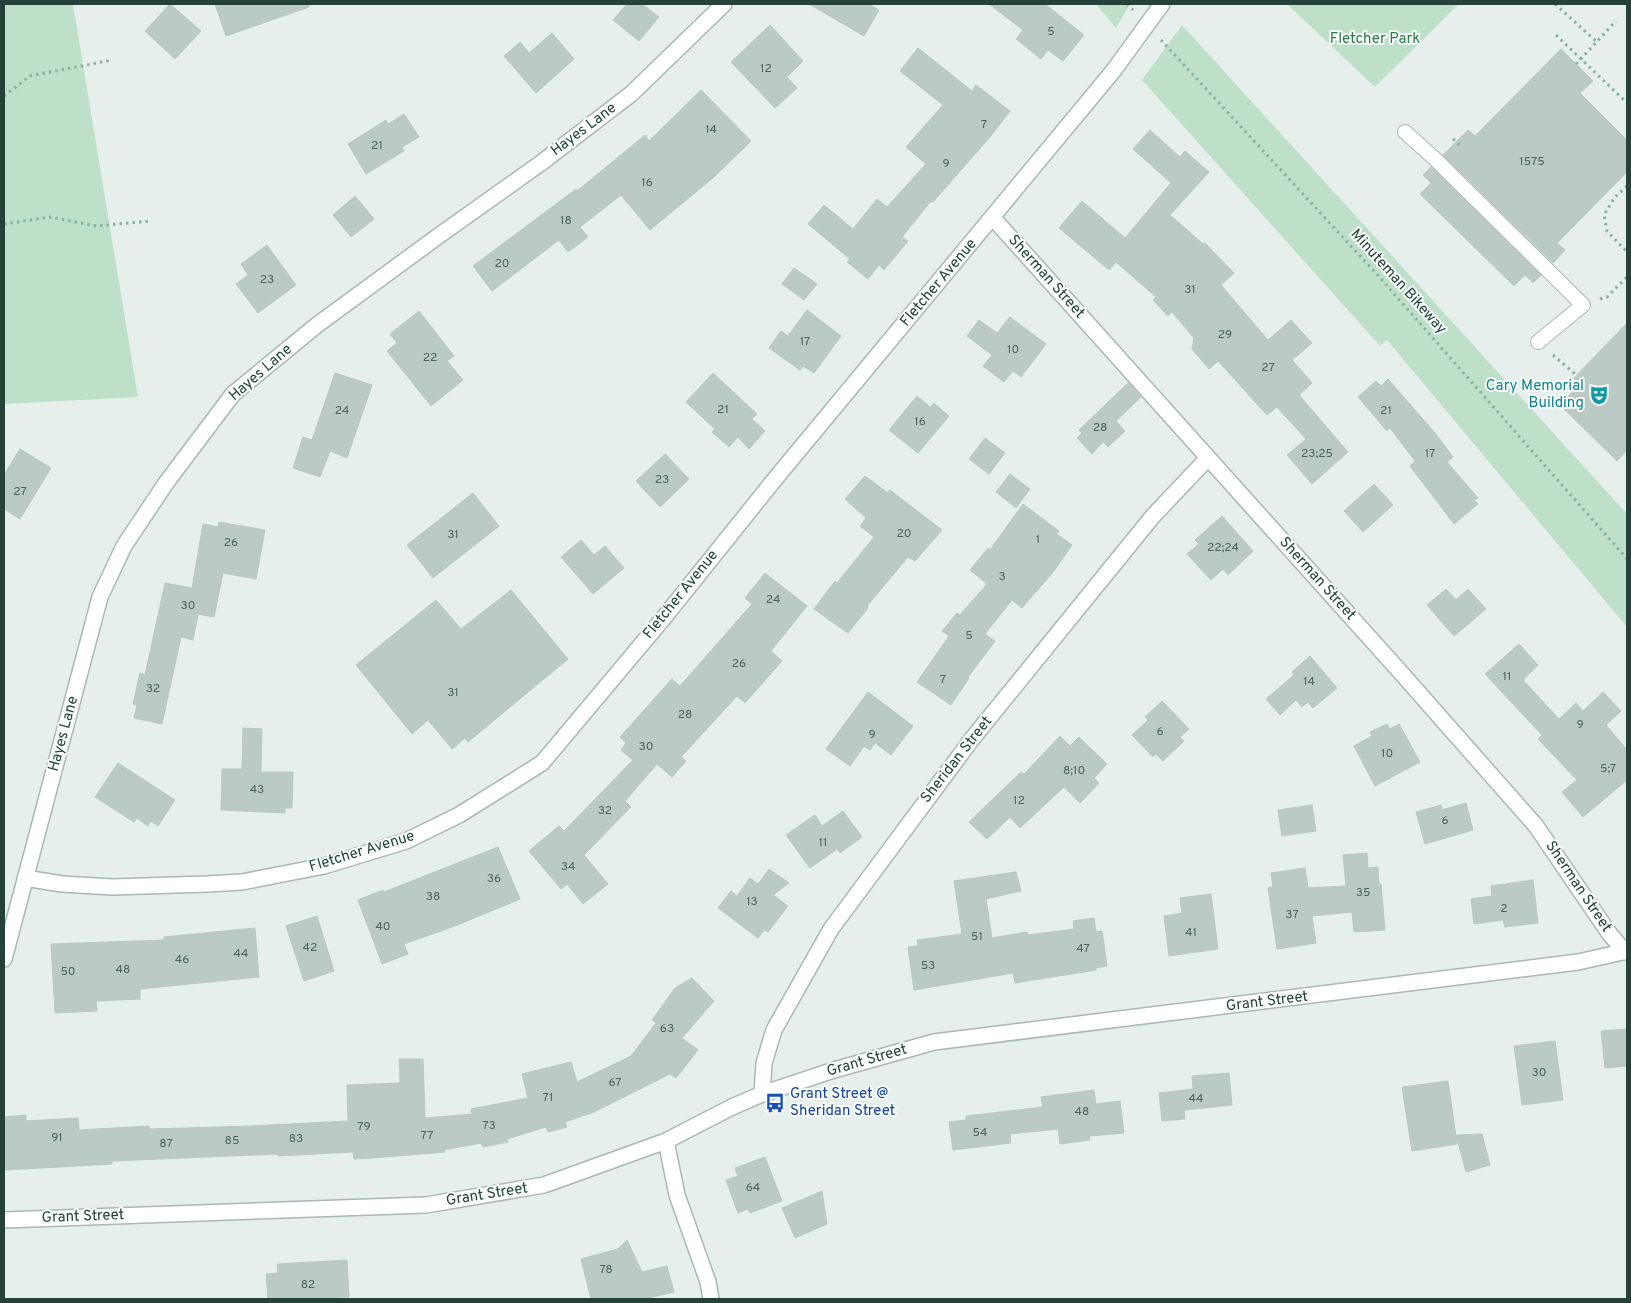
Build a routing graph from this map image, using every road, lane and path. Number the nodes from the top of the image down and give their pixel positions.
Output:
1 (724, 4) edge
2 (1162, 4) edge
3 (1555, 4) edge
4 (1616, 21) dead end
5 (1147, 25) junction
6 (1556, 34) dead end
7 (1597, 42) junction
8 (112, 60) dead end
9 (1581, 60) junction
10 (1576, 64) dead end
11 (4, 96) edge
12 (1627, 102) edge
13 (1405, 132) dead end
14 (1453, 139) dead end
15 (1461, 146) dead end
16 (1627, 186) edge
17 (993, 218) junction
18 (150, 221) dead end
19 (4, 224) edge
20 (1627, 252) edge
21 (1627, 277) edge
22 (1615, 290) dead end
23 (1538, 342) joint
24 (1575, 374) dead end
25 (1208, 458) junction
26 (1627, 558) edge
27 (25, 878) junction
28 (1626, 952) edge
29 (4, 960) edge
30 (762, 1094) junction
31 (666, 1141) junction
32 (4, 1220) edge
33 (711, 1299) edge

1 - 27 street, Hayes Lane
2 - 5 street, Fletcher Avenue
3 - 7 path
4 - 7 path
5 - 17 street, Fletcher Avenue
5 - 26 path, Minuteman Bikeway
6 - 9 path
7 - 9 path
8 - 11 path
9 - 10 path
9 - 12 path
13 - 23 lane
14 - 15 path
16 - 20 path
17 - 25 street, Sherman Street
17 - 27 street, Fletcher Avenue
18 - 19 path
21 - 22 path
23 - 24 path
25 - 28 street, Sherman Street
25 - 30 street, Sheridan Street
27 - 29 street, Hayes Lane
28 - 30 street, Grant Street
30 - 31 street, Grant Street
31 - 32 street, Grant Street
31 - 33 street

